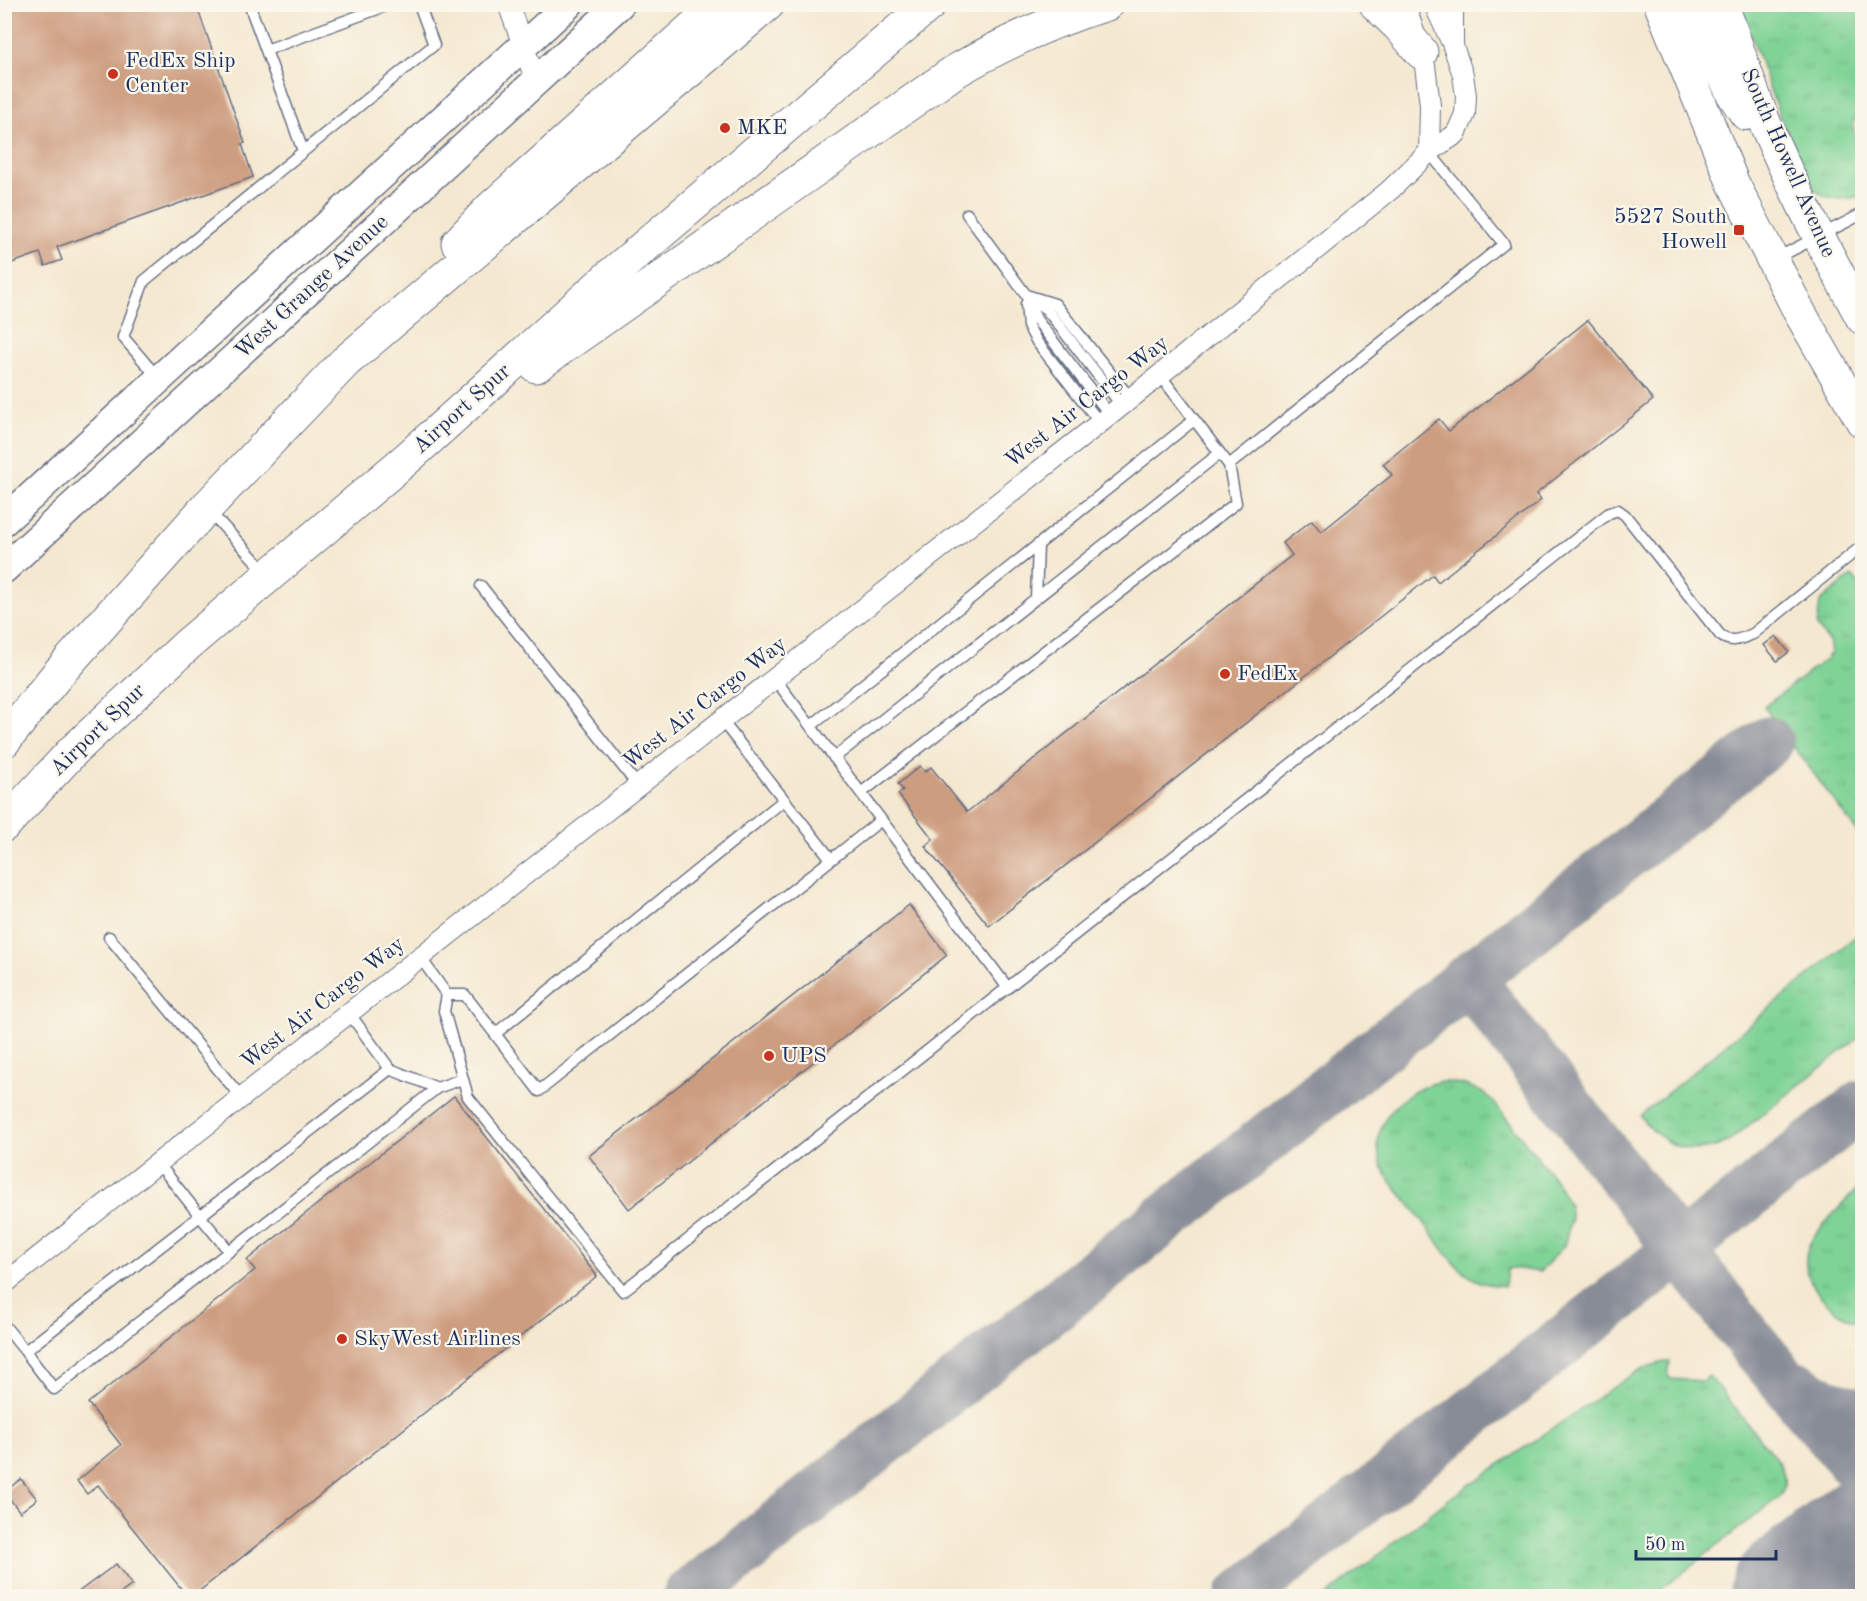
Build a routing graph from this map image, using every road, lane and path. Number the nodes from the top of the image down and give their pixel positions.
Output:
1 (249, 4) edge
2 (391, 4) edge
3 (419, 4) edge
4 (508, 4) edge
5 (569, 4) edge
6 (620, 4) edge
7 (719, 4) edge
8 (768, 4) edge
9 (930, 4) edge
10 (1107, 4) edge
11 (1376, 4) edge
12 (1405, 4) edge
13 (1434, 4) edge
14 (1456, 4) edge
15 (1660, 4) edge
16 (1690, 4) edge
17 (1724, 6) edge
18 (523, 46) junction
19 (1453, 46) junction
20 (266, 50) junction
21 (1421, 52) junction
22 (536, 81) junction
23 (414, 145) junction
24 (303, 151) junction
25 (1429, 152) junction
26 (438, 171) junction
27 (1794, 188) junction
28 (967, 214) dead end
29 (1863, 214) edge
30 (1818, 236) junction
31 (1772, 260) junction
32 (1026, 295) junction
33 (1863, 318) edge
34 (345, 362) junction
35 (1160, 375) junction
36 (159, 379) junction
37 (1116, 411) junction
38 (1194, 420) junction
39 (1863, 422) edge
40 (1220, 453) junction
41 (410, 456) junction
42 (1229, 465) junction
43 (206, 508) junction
44 (11, 515) edge
45 (41, 535) junction
46 (1038, 545) junction
47 (1863, 546) edge
48 (4, 569) edge
49 (268, 575) junction
50 (481, 586) dead end
51 (1036, 598) junction
52 (774, 679) junction
53 (722, 721) junction
54 (811, 726) junction
55 (4, 741) edge
56 (834, 758) junction
57 (638, 786) junction
58 (861, 793) junction
59 (784, 800) junction
60 (881, 820) junction
61 (4, 825) edge
62 (831, 859) junction
63 (109, 937) dead end
64 (420, 957) junction
65 (1008, 988) junction
66 (447, 995) junction
67 (349, 1013) junction
68 (495, 1034) junction
69 (390, 1069) junction
70 (462, 1079) junction
71 (437, 1088) junction
72 (241, 1097) junction
73 (158, 1163) junction
74 (200, 1216) junction
75 (229, 1251) junction
76 (4, 1284) edge
77 (4, 1324) edge
78 (25, 1352) junction

1 - 20 lane
2 - 20 lane
3 - 24 lane
4 - 18 street
5 - 18 street, West Grange Avenue
6 - 22 street, West Grange Avenue
7 - 34 highway
8 - 34 highway
9 - 41 highway, Airport Spur
10 - 41 highway
11 - 21 highway
12 - 21 street
13 - 19 street
14 - 19 street, West Air Cargo Way
15 - 31 main road
16 - 27 main road
17 - 27 main road, South Howell Avenue
18 - 22 street
18 - 23 street, West Grange Avenue
19 - 25 street, West Air Cargo Way
20 - 24 lane
21 - 25 street
22 - 26 street, West Grange Avenue
23 - 26 street
23 - 36 street, West Grange Avenue
24 - 36 lane
25 - 35 street, West Air Cargo Way
25 - 42 lane
26 - 45 street, West Grange Avenue
27 - 30 main road, South Howell Avenue
28 - 32 lane
29 - 30 lane
30 - 31 lane
30 - 33 main road, South Howell Avenue
31 - 39 main road
32 - 37 lane
32 - 37 lane
34 - 43 highway
35 - 37 street, West Air Cargo Way
35 - 38 lane
36 - 44 street, West Grange Avenue
37 - 52 street, West Air Cargo Way
38 - 40 lane
38 - 46 lane
40 - 42 lane
40 - 51 lane
41 - 49 highway, Airport Spur
42 - 58 lane
43 - 49 lane
43 - 55 highway
44 - 45 street
45 - 48 street, West Grange Avenue
46 - 51 lane
46 - 54 lane
47 - 65 lane
49 - 61 highway, Airport Spur
50 - 57 lane
51 - 56 lane
52 - 53 street, West Air Cargo Way
52 - 54 lane
53 - 57 street, West Air Cargo Way
53 - 59 lane
54 - 56 lane
56 - 58 lane
57 - 64 street, West Air Cargo Way
58 - 60 lane
59 - 62 lane
59 - 68 lane
60 - 62 lane
60 - 65 lane
62 - 68 lane
63 - 72 lane
64 - 66 lane
64 - 67 street, West Air Cargo Way
65 - 70 lane
66 - 68 lane
66 - 70 lane
67 - 69 lane
67 - 72 street, West Air Cargo Way
69 - 71 lane
69 - 74 lane
70 - 71 lane
71 - 75 lane
72 - 73 street, West Air Cargo Way
73 - 74 lane
73 - 76 street, West Air Cargo Way
74 - 75 lane
74 - 78 lane
75 - 78 lane
77 - 78 lane

